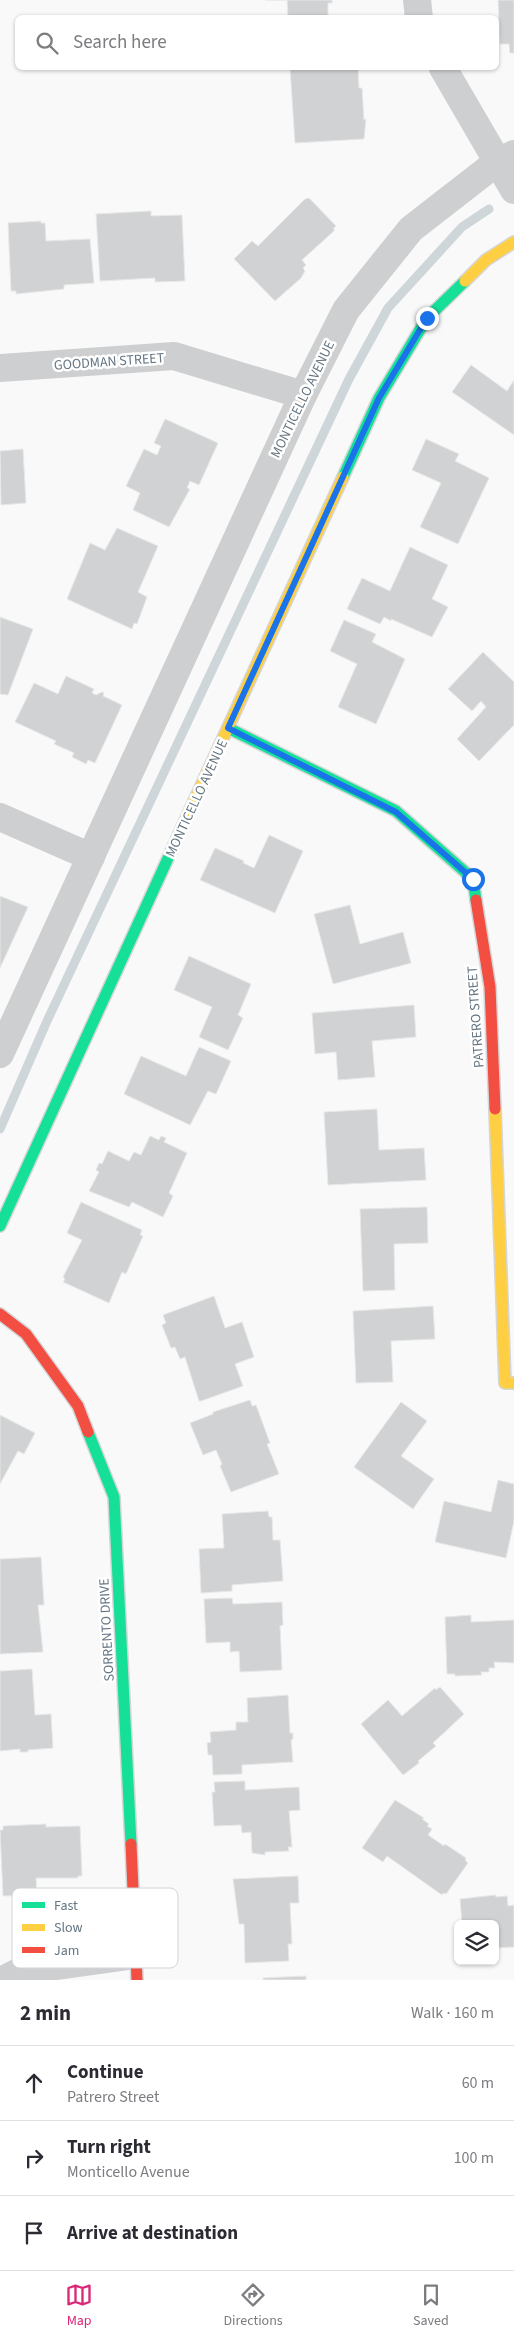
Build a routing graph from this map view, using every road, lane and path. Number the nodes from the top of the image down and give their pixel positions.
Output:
1 (416, 0) edge
2 (418, 15) edge
3 (444, 70) edge
4 (505, 158) edge
5 (514, 190) edge
6 (514, 242) edge
7 (0, 368) edge
8 (303, 394) junction
9 (228, 728) junction
10 (0, 817) edge
11 (91, 857) junction
12 (0, 1054) edge
13 (0, 1226) edge
14 (0, 1314) edge
15 (510, 1383) edge
16 (133, 1888) edge
17 (108, 1968) edge
18 (3, 1980) edge

1 - 2 street
3 - 4 street
4 - 5 street
4 - 8 street, MONTICELLO AVENUE
6 - 9 street, MONTICELLO AVENUE
7 - 8 street, GOODMAN STREET
8 - 11 street, MONTICELLO AVENUE
9 - 13 street, MONTICELLO AVENUE
9 - 15 street, PATRERO STREET
10 - 11 street
11 - 12 street, MONTICELLO AVENUE
14 - 16 street, SORRENTO DRIVE
17 - 18 street

